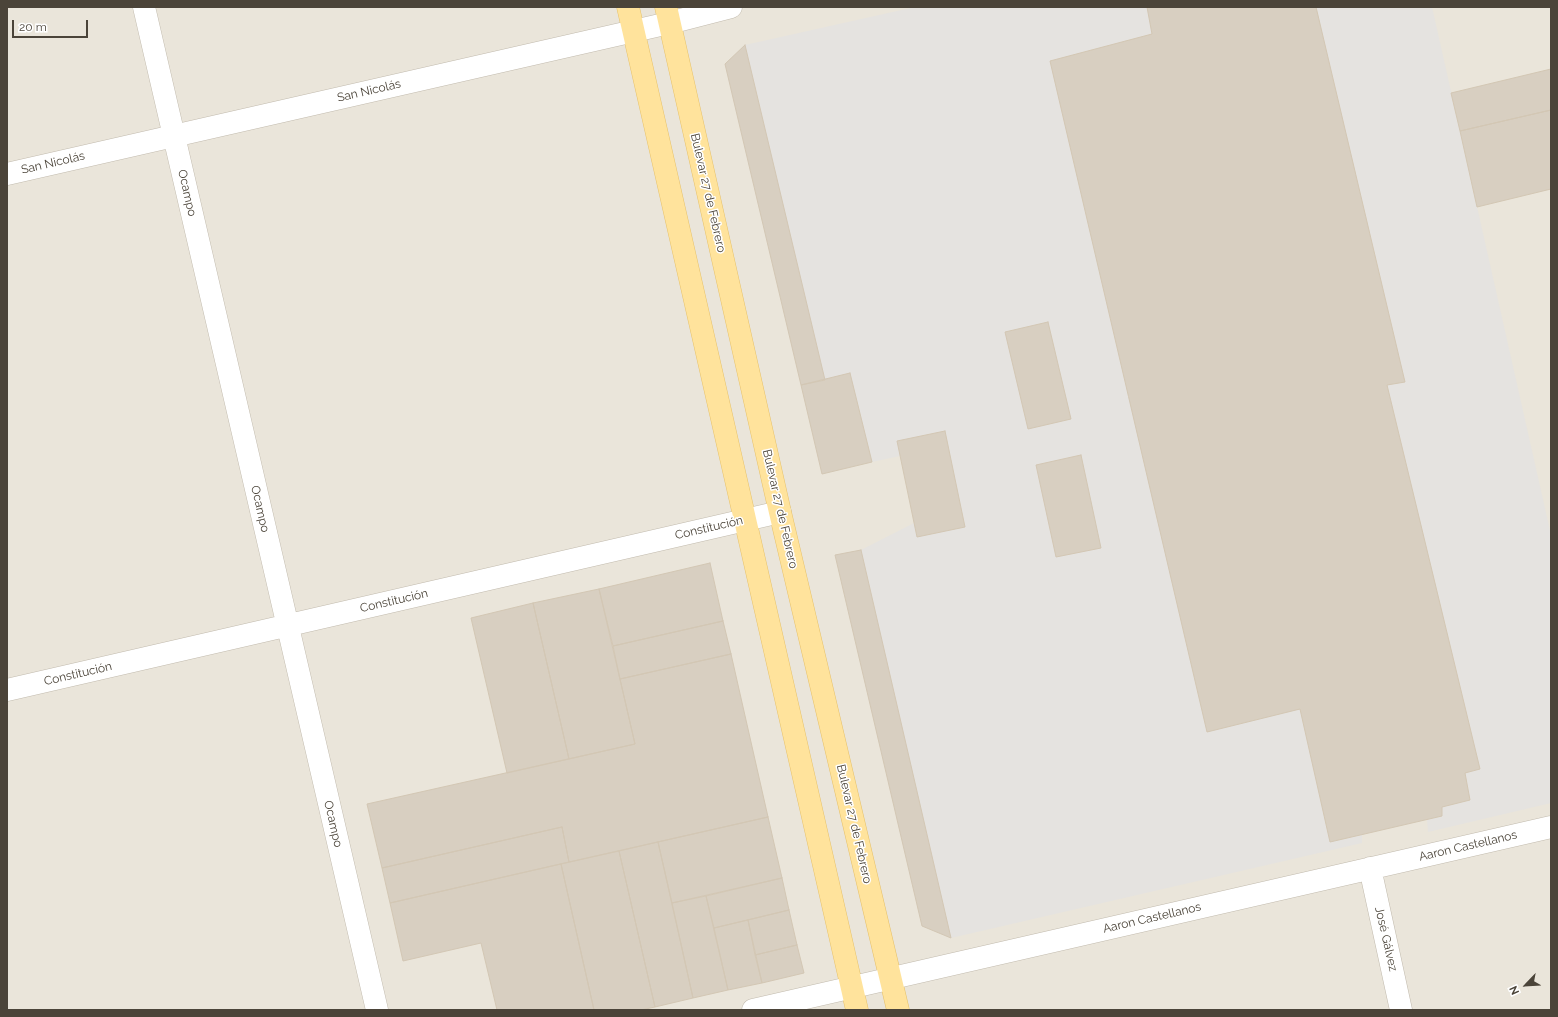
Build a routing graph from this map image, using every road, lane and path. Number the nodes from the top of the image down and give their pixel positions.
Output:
1 (144, 7) edge
2 (628, 7) edge
3 (731, 7) edge
4 (667, 15) edge
5 (634, 31) junction
6 (174, 136) junction
7 (7, 174) edge
8 (780, 512) junction
9 (746, 520) junction
10 (287, 626) junction
11 (7, 690) edge
12 (1551, 827) edge
13 (1370, 868) junction
14 (891, 978) junction
15 (852, 987) junction
16 (376, 1010) edge
17 (753, 1010) edge
18 (857, 1010) edge
19 (898, 1010) edge
20 (1401, 1010) edge

1 - 6 street, Ocampo
2 - 5 main road
3 - 4 street, San Nicolás
4 - 5 street, San Nicolás
4 - 8 main road, Bulevar 27 de Febrero
5 - 6 street, San Nicolás
5 - 9 main road
6 - 7 street, San Nicolás
6 - 10 street, Ocampo
8 - 9 street, Constitución
8 - 14 main road, Bulevar 27 de Febrero
9 - 10 street, Constitución
9 - 15 main road
10 - 11 street, Constitución
10 - 16 street, Ocampo
12 - 13 street, Aaron Castellanos
13 - 14 street, Aaron Castellanos
13 - 20 street, José Gálvez
14 - 15 street, Aaron Castellanos
14 - 19 main road, Bulevar 27 de Febrero
15 - 17 street, Aaron Castellanos
15 - 18 main road

